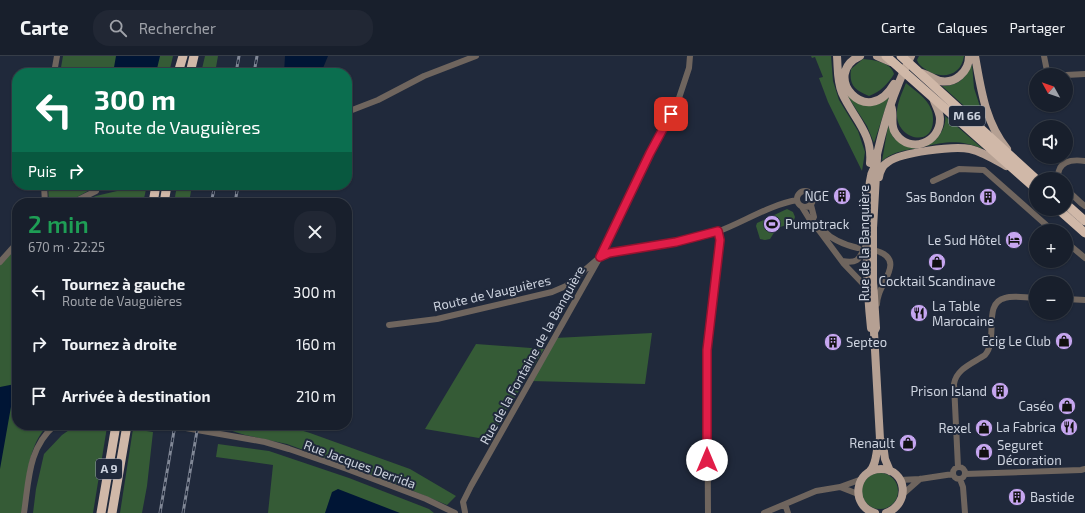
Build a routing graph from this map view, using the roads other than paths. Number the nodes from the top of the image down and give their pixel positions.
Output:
1 (57, 56) edge
2 (182, 56) edge
3 (194, 56) edge
4 (476, 56) edge
5 (690, 56) edge
6 (837, 56) edge
7 (860, 56) edge
8 (877, 56) edge
9 (901, 56) edge
10 (911, 56) edge
11 (969, 56) edge
12 (975, 56) edge
13 (1044, 56) edge
14 (890, 59) edge
15 (55, 68) edge
16 (179, 68) edge
17 (191, 68) edge
18 (1046, 68) edge
19 (918, 72) junction
20 (1085, 74) edge
21 (1073, 75) edge
22 (900, 78) junction
23 (933, 98) junction
24 (890, 104) junction
25 (352, 110) edge
26 (1082, 160) edge
27 (1015, 165) junction
28 (1058, 172) edge
29 (1029, 174) edge
30 (873, 178) junction
31 (933, 181) dead end
32 (1029, 181) edge
33 (96, 191) dead end
34 (1073, 196) edge
35 (82, 198) edge
36 (797, 200) junction
37 (811, 205) junction
38 (1085, 206) edge
39 (802, 207) junction
40 (1073, 210) edge
41 (1066, 216) edge
42 (812, 221) junction
43 (1085, 221) edge
44 (1045, 224) edge
45 (817, 226) junction
46 (718, 231) junction
47 (1085, 233) edge
48 (862, 246) junction
49 (1073, 248) edge
50 (12, 249) edge
51 (877, 250) dead end
52 (600, 257) junction
53 (1085, 258) edge
54 (842, 261) junction
55 (0, 262) edge
56 (852, 262) junction
57 (848, 268) junction
58 (867, 288) junction
59 (1029, 298) edge
60 (1073, 299) edge
61 (1085, 300) edge
62 (875, 307) junction
63 (389, 325) dead end
64 (874, 332) junction
65 (51, 430) edge
66 (115, 430) edge
67 (126, 430) edge
68 (199, 430) edge
69 (880, 439) junction
70 (958, 467) junction
71 (870, 471) junction
72 (890, 471) junction
73 (1084, 471) edge
74 (953, 474) junction
75 (965, 474) junction
76 (862, 479) junction
77 (920, 479) junction
78 (960, 479) junction
79 (900, 480) junction
80 (840, 487) junction
81 (858, 494) junction
82 (903, 494) junction
83 (785, 504) junction
84 (443, 507) junction
85 (889, 512) edge
86 (24, 513) edge
87 (101, 513) edge
88 (112, 513) edge
89 (448, 513) edge
90 (456, 513) edge
91 (466, 513) edge
92 (708, 513) edge
93 (764, 513) edge
94 (788, 513) edge
95 (872, 513) edge
96 (965, 513) edge

1 - 15 street
2 - 16 highway
3 - 17 highway
4 - 25 street
5 - 52 street, Rue de la Fontaine de la Banquière
6 - 30 main road
7 - 22 main road
8 - 14 main road, M 66
9 - 19 highway, M 66
10 - 22 main road
11 - 19 main road, M 66
12 - 27 main road, M 66
13 - 18 street
14 - 23 highway, M 66
19 - 27 highway, M 66
20 - 21 street
22 - 24 main road, Rue de la Banquière
23 - 24 main road, M 66
23 - 27 highway, M 66
24 - 30 main road, Rue de la Banquière
26 - 28 street
27 - 29 highway, M 66
27 - 30 main road, M 66
27 - 32 highway, M 66
30 - 48 main road, Rue de la Banquière
30 - 62 main road, Rue de la Banquière
31 - 44 street
33 - 35 street
34 - 38 street
36 - 37 street
36 - 39 street
36 - 46 street, Route de Vauguières
37 - 39 street
37 - 42 street
39 - 42 street
40 - 43 highway
41 - 47 highway
42 - 45 street
45 - 48 street
45 - 54 street
46 - 52 street, Route de Vauguières
46 - 92 street
48 - 56 street
48 - 58 main road, Rue de la Banquière
49 - 53 street
50 - 55 street
51 - 62 street
52 - 63 street, Route de Vauguières
52 - 91 street, Rue de la Fontaine de la Banquière
54 - 56 street
54 - 57 street
56 - 57 street
57 - 58 street
58 - 64 main road, Rue de la Banquière
59 - 70 street
60 - 61 street
62 - 64 main road, Rue de la Banquière
64 - 69 main road, Rue de la Banquière
65 - 86 street
66 - 87 highway, A 9
67 - 88 highway, A 9
68 - 84 street, Rue Jacques Derrida
69 - 71 main road, Rue de la Banquière
69 - 72 main road, Rue de la Banquière
70 - 74 street
70 - 75 street
71 - 72 main road
71 - 76 main road
72 - 79 main road
73 - 75 street
74 - 77 street
74 - 78 street
75 - 78 street
76 - 80 street
76 - 81 main road
77 - 79 street
77 - 82 street
78 - 96 street
79 - 82 main road
80 - 81 street
80 - 83 street
81 - 95 main road
82 - 85 main road
83 - 93 street
83 - 94 street
84 - 89 street, Rue Jacques Derrida
84 - 90 street, Rue Jacques Derrida
90 - 91 street

